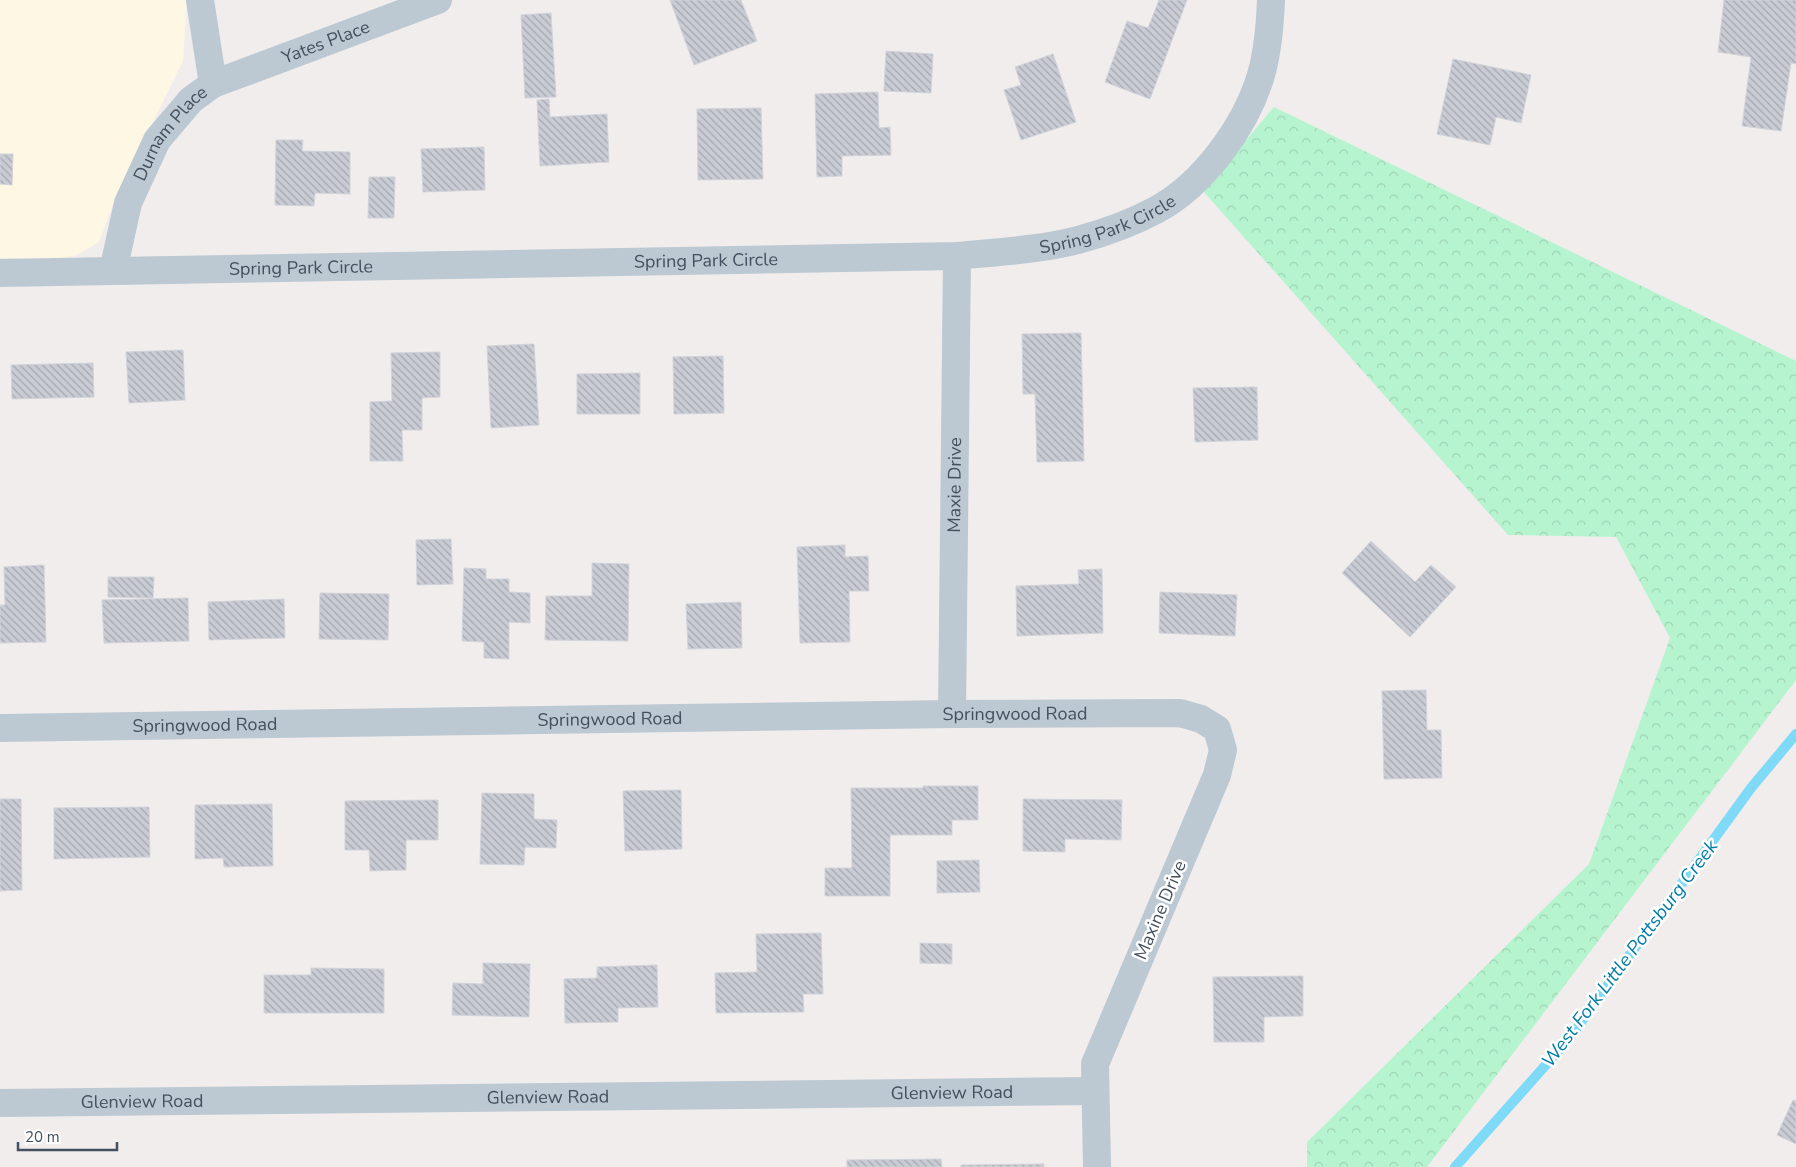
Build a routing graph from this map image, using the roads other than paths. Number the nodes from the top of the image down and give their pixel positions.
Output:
1 (200, 0) edge
2 (438, 0) edge
3 (1271, 0) edge
4 (213, 84) junction
5 (957, 256) junction
6 (113, 271) junction
7 (0, 273) edge
8 (952, 714) junction
9 (0, 728) edge
10 (1217, 729) joint
11 (1095, 1091) junction
12 (0, 1103) edge
13 (1097, 1167) edge

1 - 4 street, Durnam Place
2 - 4 street, Yates Place
3 - 5 street, Spring Park Circle
4 - 6 street, Durnam Place
5 - 6 street, Spring Park Circle
5 - 8 street, Maxie Drive
6 - 7 street, Spring Park Circle
8 - 9 street, Springwood Road
8 - 10 street, Springwood Road
10 - 11 street, Maxine Drive
11 - 12 street, Glenview Road
11 - 13 street, Maxine Drive

